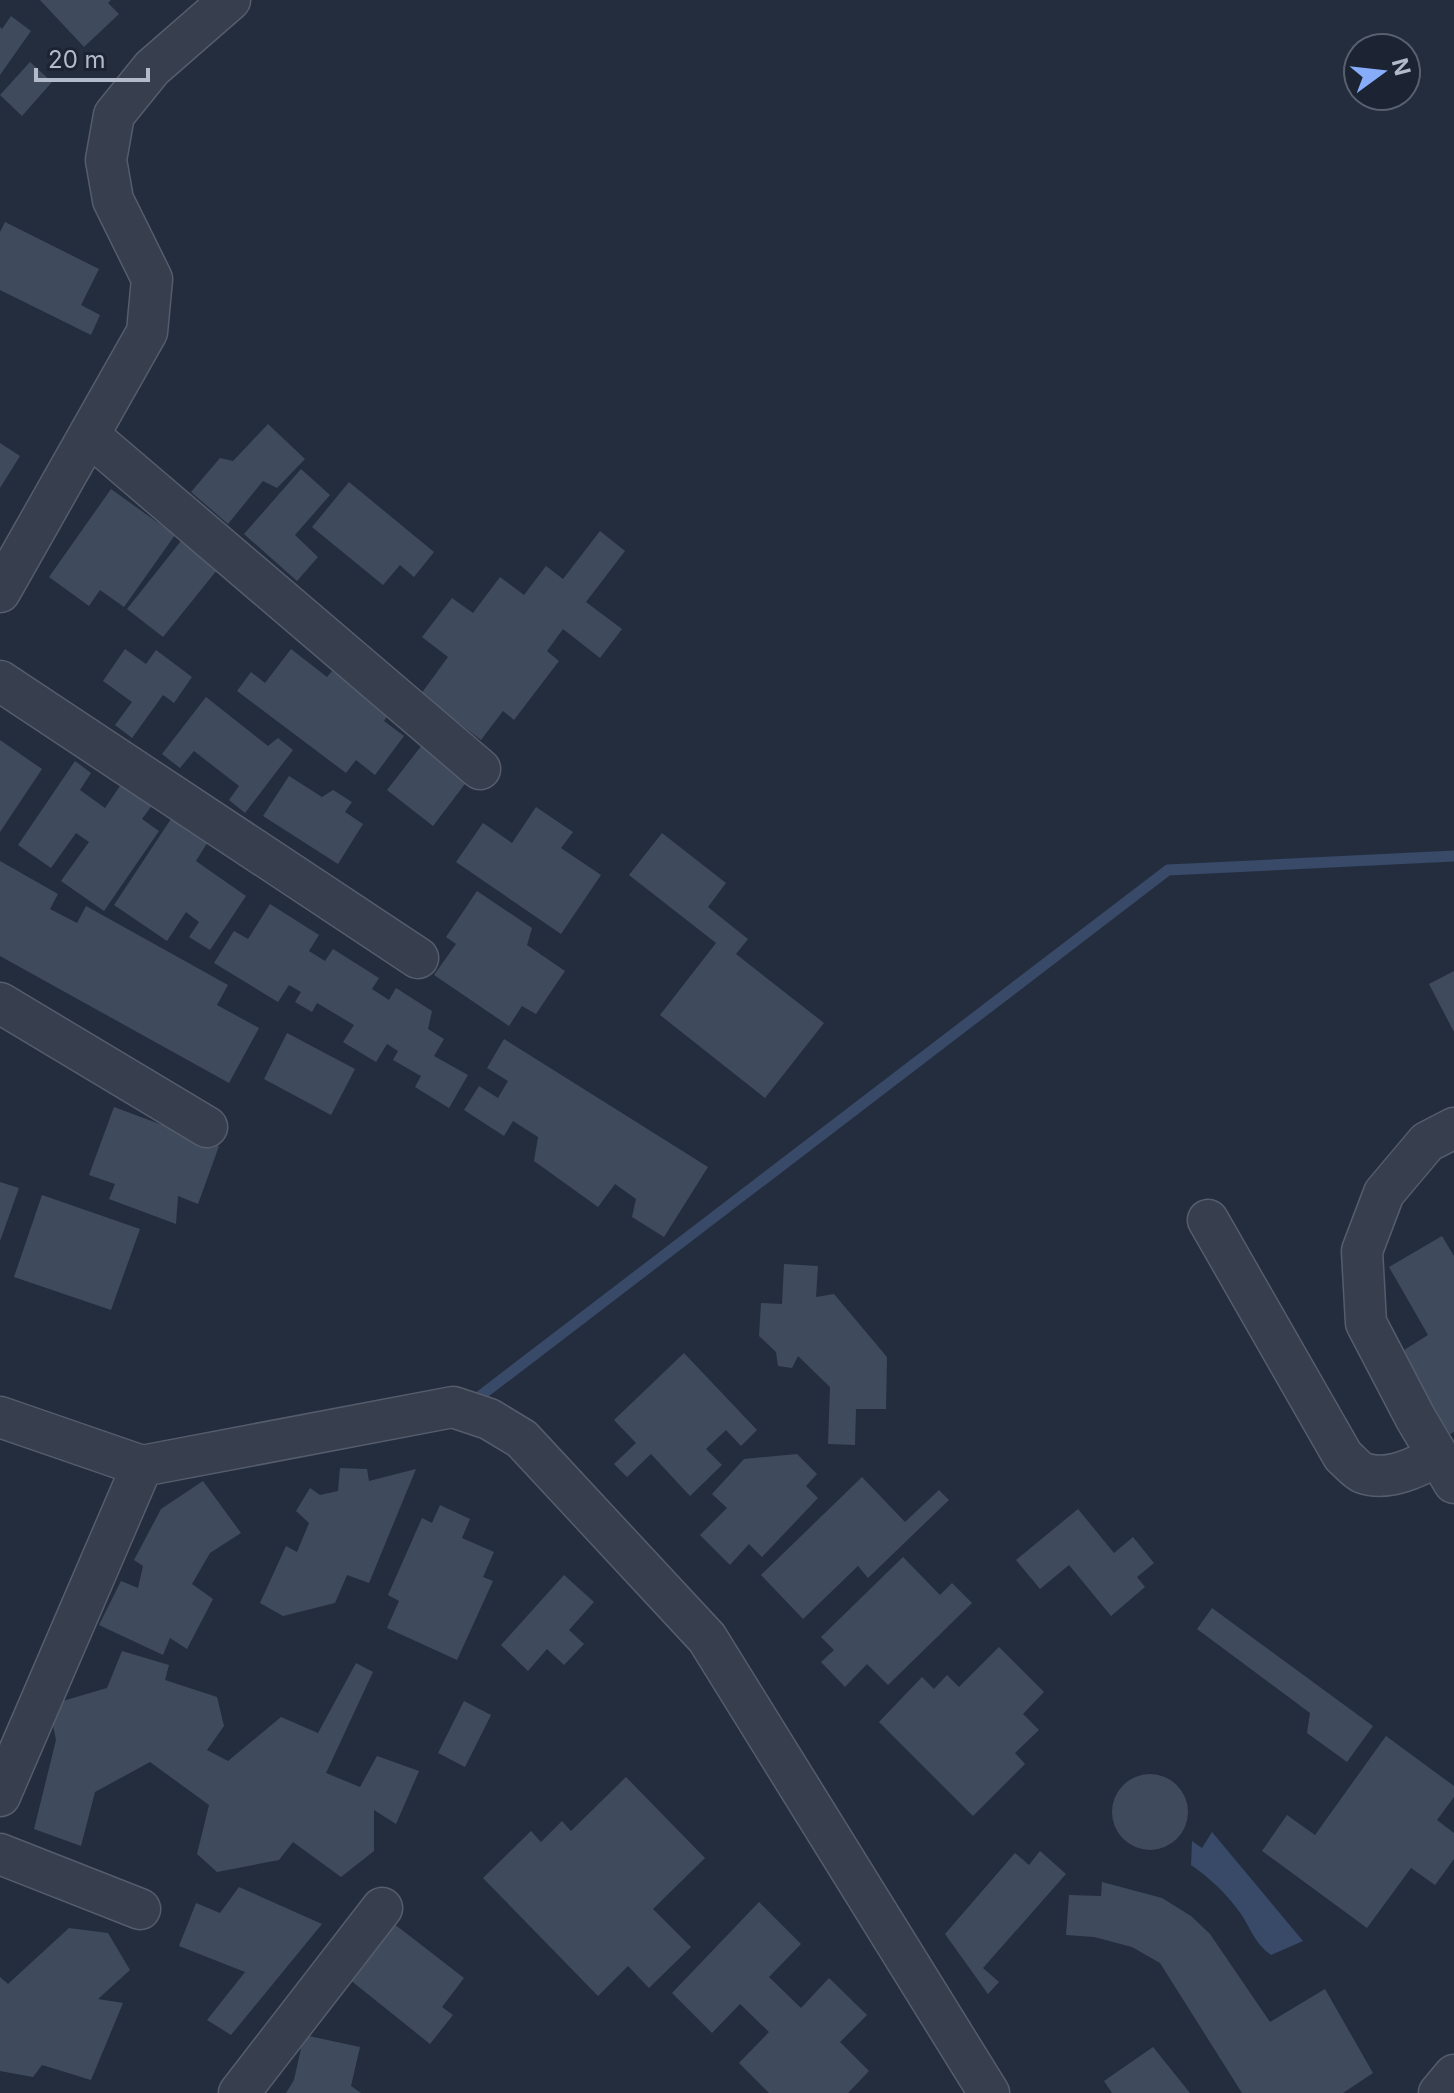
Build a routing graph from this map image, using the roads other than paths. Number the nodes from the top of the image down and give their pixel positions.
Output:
1 (230, 0) edge
2 (90, 436) junction
3 (0, 592) edge
4 (0, 681) edge
5 (480, 769) dead end
6 (418, 958) dead end
7 (0, 1003) edge
8 (207, 1127) dead end
9 (1454, 1128) edge
10 (1208, 1220) dead end
11 (0, 1417) edge
12 (142, 1466) junction
13 (1446, 1470) edge
14 (0, 1796) edge
15 (0, 1854) edge
16 (382, 1908) dead end
17 (140, 1909) dead end
18 (1454, 2075) edge
19 (239, 2093) edge
20 (989, 2093) edge
21 (1439, 2093) edge

1 - 2 street
2 - 3 street
2 - 5 street
4 - 6 street
7 - 8 street
9 - 13 street
10 - 13 street
11 - 12 street
12 - 14 street
12 - 20 street
15 - 17 street
16 - 19 street
18 - 21 street

